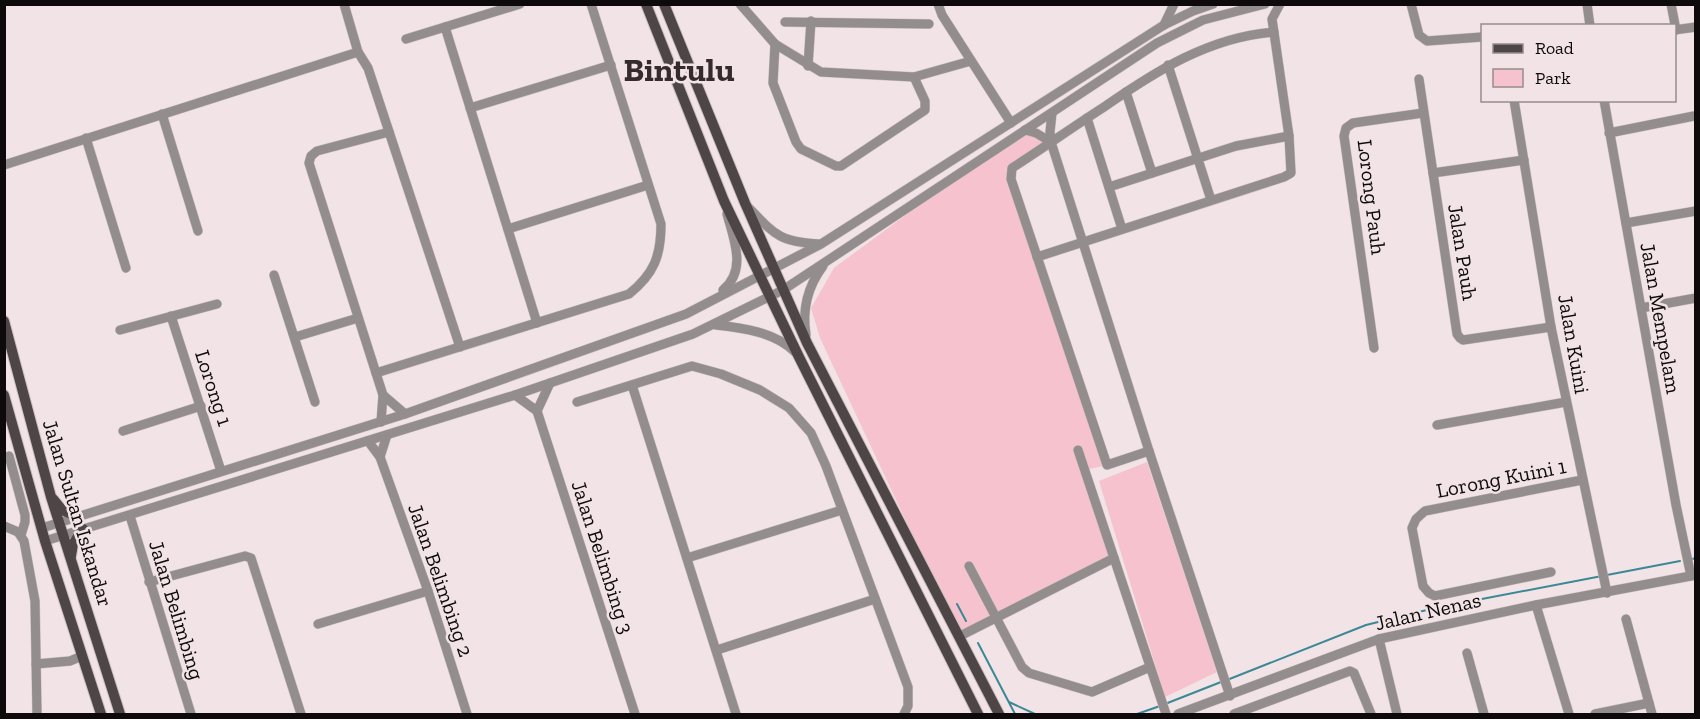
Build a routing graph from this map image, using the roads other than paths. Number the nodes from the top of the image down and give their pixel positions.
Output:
1 (344, 4) edge
2 (520, 4) edge
3 (591, 4) edge
4 (646, 4) edge
5 (664, 4) edge
6 (740, 4) edge
7 (938, 4) edge
8 (1174, 4) edge
9 (1213, 4) edge
10 (1265, 4) edge
11 (1280, 4) edge
12 (1411, 4) edge
13 (1587, 4) edge
14 (1671, 4) edge
15 (1253, 6) junction
16 (1272, 19) junction
17 (811, 21) junction
18 (785, 22) dead end
19 (929, 24) dead end
20 (1590, 24) edge
21 (1674, 24) edge
22 (1164, 25) junction
23 (445, 27) junction
24 (1695, 27) edge
25 (1676, 30) edge
26 (1274, 32) junction
27 (1481, 37) edge
28 (406, 39) dead end
29 (775, 44) junction
30 (358, 52) junction
31 (971, 61) junction
32 (611, 65) junction
33 (1168, 65) junction
34 (808, 66) junction
35 (914, 77) junction
36 (1419, 79) dead end
37 (1126, 92) junction
38 (1514, 102) edge
39 (1604, 102) edge
40 (471, 108) junction
41 (1052, 112) junction
42 (1423, 113) junction
43 (162, 114) junction
44 (1694, 116) dead end
45 (1087, 118) junction
46 (1011, 123) junction
47 (1025, 130) junction
48 (389, 132) junction
49 (1610, 133) junction
50 (1289, 136) junction
51 (86, 138) junction
52 (1051, 142) junction
53 (1197, 159) junction
54 (1524, 160) junction
55 (4, 165) edge
56 (1152, 173) junction
57 (1433, 173) junction
58 (648, 185) junction
59 (1109, 187) junction
60 (1211, 200) junction
61 (724, 201) junction
62 (745, 203) junction
63 (1695, 211) edge
64 (1626, 223) junction
65 (508, 229) junction
66 (1122, 229) junction
67 (198, 231) dead end
68 (1083, 242) junction
69 (821, 244) junction
70 (836, 255) junction
71 (1037, 257) junction
72 (126, 268) dead end
73 (774, 268) junction
74 (274, 275) dead end
75 (760, 275) junction
76 (783, 290) junction
77 (771, 297) junction
78 (1695, 298) edge
79 (710, 302) junction
80 (217, 304) dead end
81 (1641, 309) junction
82 (171, 316) junction
83 (358, 318) junction
84 (4, 321) edge
85 (537, 323) junction
86 (714, 325) junction
87 (1551, 327) junction
88 (120, 330) dead end
89 (295, 337) junction
90 (807, 343) junction
91 (460, 347) junction
92 (1374, 348) dead end
93 (800, 357) junction
94 (376, 374) junction
95 (550, 383) junction
96 (632, 385) junction
97 (4, 395) edge
98 (383, 395) junction
99 (515, 396) junction
100 (315, 402) dead end
101 (577, 402) dead end
102 (1566, 402) junction
103 (201, 406) junction
104 (537, 411) junction
105 (405, 414) junction
106 (7, 415) edge
107 (381, 422) junction
108 (1437, 424) dead end
109 (123, 431) dead end
110 (387, 435) junction
111 (368, 441) junction
112 (1078, 450) dead end
113 (1149, 451) junction
114 (9, 456) dead end
115 (380, 457) junction
116 (222, 471) junction
117 (1582, 480) junction
118 (51, 497) junction
119 (842, 510) junction
120 (130, 516) junction
121 (78, 517) junction
122 (59, 524) junction
123 (4, 526) edge
124 (42, 528) junction
125 (83, 530) junction
126 (21, 535) junction
127 (63, 536) junction
128 (45, 541) junction
129 (687, 558) junction
130 (1114, 558) junction
131 (70, 560) junction
132 (969, 566) dead end
133 (1551, 572) dead end
134 (1693, 576) edge
135 (149, 582) junction
136 (1606, 588) junction
137 (428, 591) junction
138 (875, 598) junction
139 (1536, 605) junction
140 (996, 618) junction
141 (1626, 619) dead end
142 (318, 624) dead end
143 (960, 636) junction
144 (1379, 639) junction
145 (717, 650) junction
146 (1467, 653) dead end
147 (82, 656) junction
148 (1328, 659) junction
149 (36, 664) junction
150 (1150, 667) junction
151 (1334, 676) junction
152 (1229, 691) junction
153 (1649, 703) junction
154 (1204, 705) junction
155 (1165, 711) edge
156 (975, 712) edge
157 (37, 714) edge
158 (101, 714) edge
159 (120, 714) edge
160 (191, 714) edge
161 (301, 714) edge
162 (467, 714) edge
163 (635, 714) edge
164 (736, 714) edge
165 (904, 714) edge
166 (999, 714) edge
167 (1178, 714) edge
168 (1209, 714) edge
169 (1234, 714) edge
170 (1371, 714) edge
171 (1397, 714) edge
172 (1484, 714) edge
173 (1569, 714) edge
174 (1595, 714) edge
175 (1652, 714) edge

1 - 30 street
2 - 23 street
3 - 32 street
4 - 61 main road
5 - 62 main road
6 - 29 street
7 - 31 street
8 - 22 street
9 - 22 street
10 - 15 street
11 - 16 street
12 - 27 street
13 - 20 street
14 - 21 street
15 - 16 street
15 - 41 street
16 - 26 street
17 - 18 street
17 - 19 street
17 - 34 street
22 - 46 street
23 - 28 street
23 - 40 street
24 - 25 street
26 - 33 street
26 - 50 street
29 - 34 street
29 - 35 street
30 - 43 street
30 - 48 street
31 - 35 street
31 - 46 street
32 - 40 street
32 - 58 street
33 - 37 street
33 - 53 street
34 - 35 street
36 - 42 street, Jalan Pauh
37 - 45 street
37 - 56 street
38 - 54 street, Jalan Kuini
39 - 49 street, Jalan Mempelam
40 - 65 street
41 - 47 street
41 - 52 street
42 - 57 street, Jalan Pauh
42 - 92 street, Lorong Pauh
43 - 51 street
43 - 67 street
44 - 49 street
45 - 52 street
45 - 59 street
46 - 69 street
47 - 52 street
47 - 70 street
48 - 83 street
48 - 91 street
49 - 64 street, Jalan Mempelam
50 - 53 street
50 - 60 street
51 - 55 street
51 - 72 street
52 - 68 street
52 - 71 street
53 - 56 street
53 - 60 street
54 - 57 street
54 - 87 street, Jalan Kuini
56 - 59 street
57 - 87 street, Jalan Pauh
58 - 65 street
58 - 85 street
59 - 66 street
60 - 66 street
61 - 75 main road
61 - 79 street
62 - 69 street
62 - 73 main road
63 - 64 street
64 - 81 street, Jalan Mempelam
65 - 85 street
66 - 68 street
68 - 71 street
68 - 113 street
69 - 73 street
70 - 76 street
70 - 90 street
71 - 113 street
73 - 75 street
73 - 76 main road
74 - 89 street
75 - 77 main road
75 - 79 street
76 - 77 street
76 - 90 main road
77 - 86 street
77 - 93 main road
78 - 81 street
79 - 105 street
80 - 82 street
81 - 134 street, Jalan Mempelam
82 - 88 street
82 - 103 street, Lorong 1
83 - 89 street
83 - 94 street
84 - 118 main road, Jalan Sultan Iskandar
85 - 91 street
86 - 93 street
86 - 95 street
87 - 102 street, Jalan Kuini
89 - 100 street
90 - 143 main road
91 - 94 street
93 - 156 main road
94 - 98 street
95 - 99 street
95 - 104 street
96 - 101 street
96 - 119 street
96 - 129 street
97 - 106 main road, Jalan Sultan Iskandar
98 - 105 street
98 - 107 street
99 - 104 street
99 - 110 street
102 - 108 street
102 - 117 street, Jalan Kuini
103 - 109 street
103 - 116 street, Lorong 1
104 - 163 street, Jalan Belimbing 3
105 - 107 street
106 - 124 main road, Jalan Sultan Iskandar
107 - 116 street
110 - 111 street
110 - 115 street
111 - 115 street, Jalan Belimbing 2
111 - 120 street
112 - 130 street
113 - 152 street
114 - 126 street
115 - 137 street, Jalan Belimbing 2
116 - 121 street
117 - 133 street, Lorong Kuini 1
117 - 136 street, Jalan Kuini
118 - 121 main road
118 - 122 main road, Jalan Sultan Iskandar
119 - 129 street
119 - 138 street
120 - 125 street
120 - 135 street, Jalan Belimbing
121 - 122 street
122 - 124 street
122 - 127 main road, Jalan Sultan Iskandar
123 - 126 street
124 - 128 main road, Jalan Sultan Iskandar
125 - 127 street
125 - 131 main road
126 - 149 street
127 - 128 street
127 - 131 main road, Jalan Sultan Iskandar
128 - 147 main road, Jalan Sultan Iskandar
129 - 145 street
130 - 140 street
130 - 150 street
131 - 159 main road, Jalan Sultan Iskandar
132 - 140 street
134 - 136 street, Jalan Nenas
135 - 160 street, Jalan Belimbing
135 - 161 street
136 - 139 street, Jalan Nenas
137 - 142 street
137 - 162 street, Jalan Belimbing 2
138 - 145 street
138 - 165 street
139 - 144 street, Jalan Nenas
139 - 173 street
140 - 143 street
140 - 150 street
141 - 153 street
143 - 166 main road
144 - 148 street, Jalan Nenas
144 - 171 street
145 - 164 street
146 - 172 street
147 - 149 street
147 - 158 main road, Jalan Sultan Iskandar
148 - 151 street
148 - 152 street, Jalan Nenas
149 - 157 street
150 - 155 street
151 - 169 street
151 - 170 street
152 - 154 street, Jalan Nenas
153 - 174 street
153 - 175 street
154 - 167 street, Jalan Nenas
154 - 168 street

